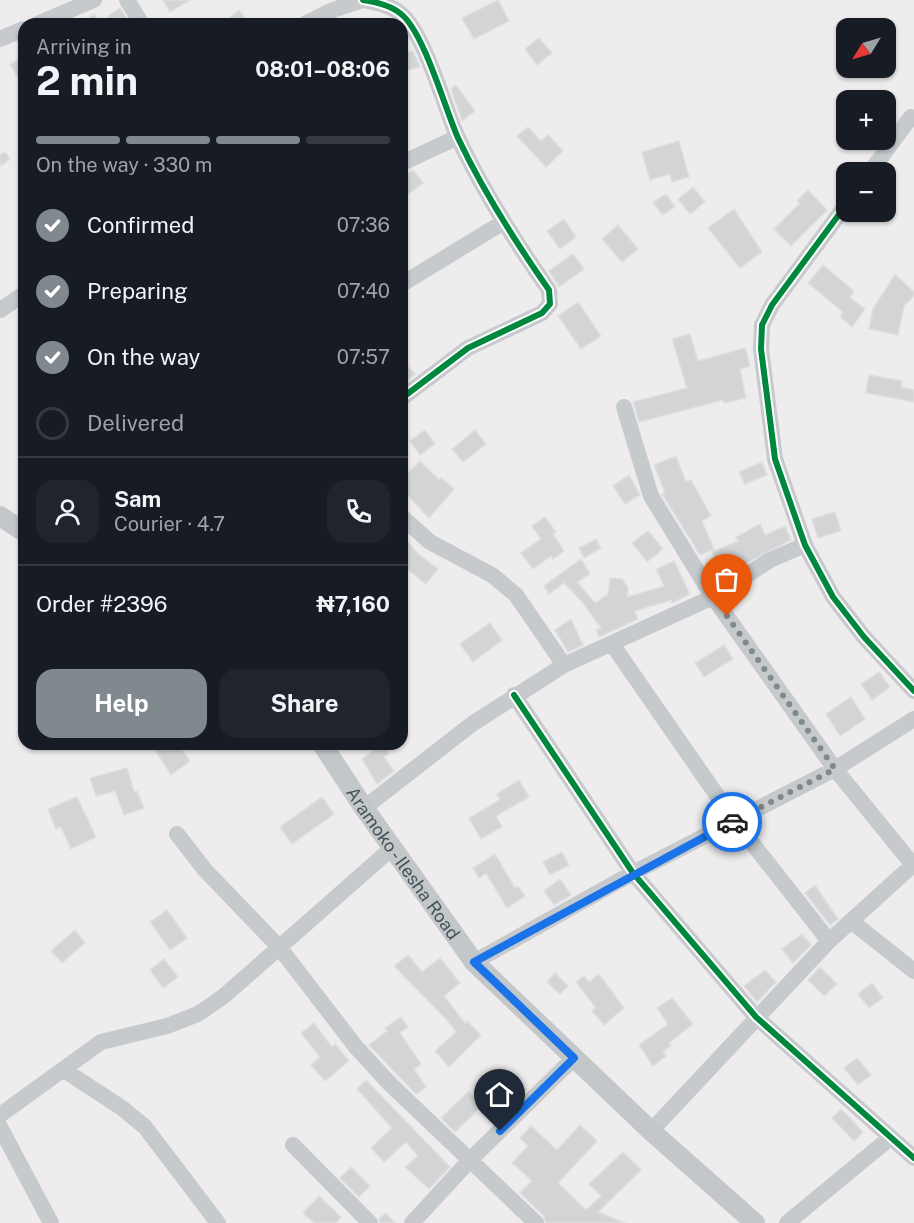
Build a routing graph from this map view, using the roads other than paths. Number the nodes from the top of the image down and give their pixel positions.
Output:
1 (94, 0) edge
2 (128, 0) edge
3 (363, 0) edge
4 (51, 18) edge
5 (138, 18) edge
6 (317, 18) edge
7 (405, 18) edge
8 (408, 23) edge
9 (18, 32) edge
10 (0, 39) edge
11 (911, 117) dead end
12 (458, 137) junction
13 (408, 160) edge
14 (877, 162) edge
15 (836, 219) edge
16 (502, 223) junction
17 (408, 280) edge
18 (18, 298) edge
19 (0, 310) edge
20 (408, 393) edge
21 (624, 407) dead end
22 (0, 516) edge
23 (408, 522) edge
24 (18, 528) edge
25 (805, 545) junction
26 (713, 597) junction
27 (612, 644) junction
28 (564, 665) junction
29 (914, 691) edge
30 (514, 695) junction
31 (914, 719) edge
32 (326, 750) edge
33 (835, 769) junction
34 (364, 808) junction
35 (734, 820) junction
36 (177, 834) dead end
37 (392, 848) junction
38 (914, 864) edge
39 (633, 873) junction
40 (851, 921) junction
41 (829, 941) junction
42 (279, 947) junction
43 (474, 962) junction
44 (914, 971) edge
45 (756, 1017) junction
46 (574, 1058) junction
47 (64, 1070) junction
48 (0, 1115) edge
49 (0, 1127) edge
50 (651, 1131) junction
51 (293, 1144) dead end
52 (905, 1145) edge
53 (470, 1160) junction
54 (754, 1222) edge
55 (51, 1223) edge
56 (218, 1223) edge
57 (369, 1223) edge
58 (412, 1223) edge
59 (536, 1223) edge
60 (787, 1223) edge

1 - 4 street
2 - 5 street
3 - 6 street
3 - 7 street
8 - 12 street
9 - 10 street
11 - 14 street
12 - 13 street
12 - 16 street
15 - 25 street
16 - 17 street
16 - 20 street
18 - 19 street
21 - 26 street
22 - 24 main road
23 - 28 street
25 - 26 street
25 - 29 street
26 - 27 street
26 - 33 street
27 - 28 street
27 - 35 street
28 - 30 street
30 - 34 street
30 - 39 street
31 - 33 street
32 - 34 main road, Aramoko - Ilesha Road
33 - 35 street
33 - 38 street
34 - 37 main road, Aramoko - Ilesha Road
35 - 39 street
35 - 41 street
36 - 42 street
37 - 42 street
37 - 43 main road, Aramoko - Ilesha Road
38 - 40 street
39 - 43 street
39 - 45 street
40 - 41 street
40 - 44 street
41 - 45 street
42 - 47 street
42 - 53 street
43 - 46 main road, Aramoko - Ilesha Road
45 - 50 street
45 - 52 street
46 - 50 main road, Aramoko - Ilesha Road
46 - 53 street
47 - 48 street
47 - 56 street
49 - 55 street
50 - 54 main road, Aramoko - Ilesha Road
51 - 57 street
52 - 60 street
53 - 58 street
53 - 59 street

